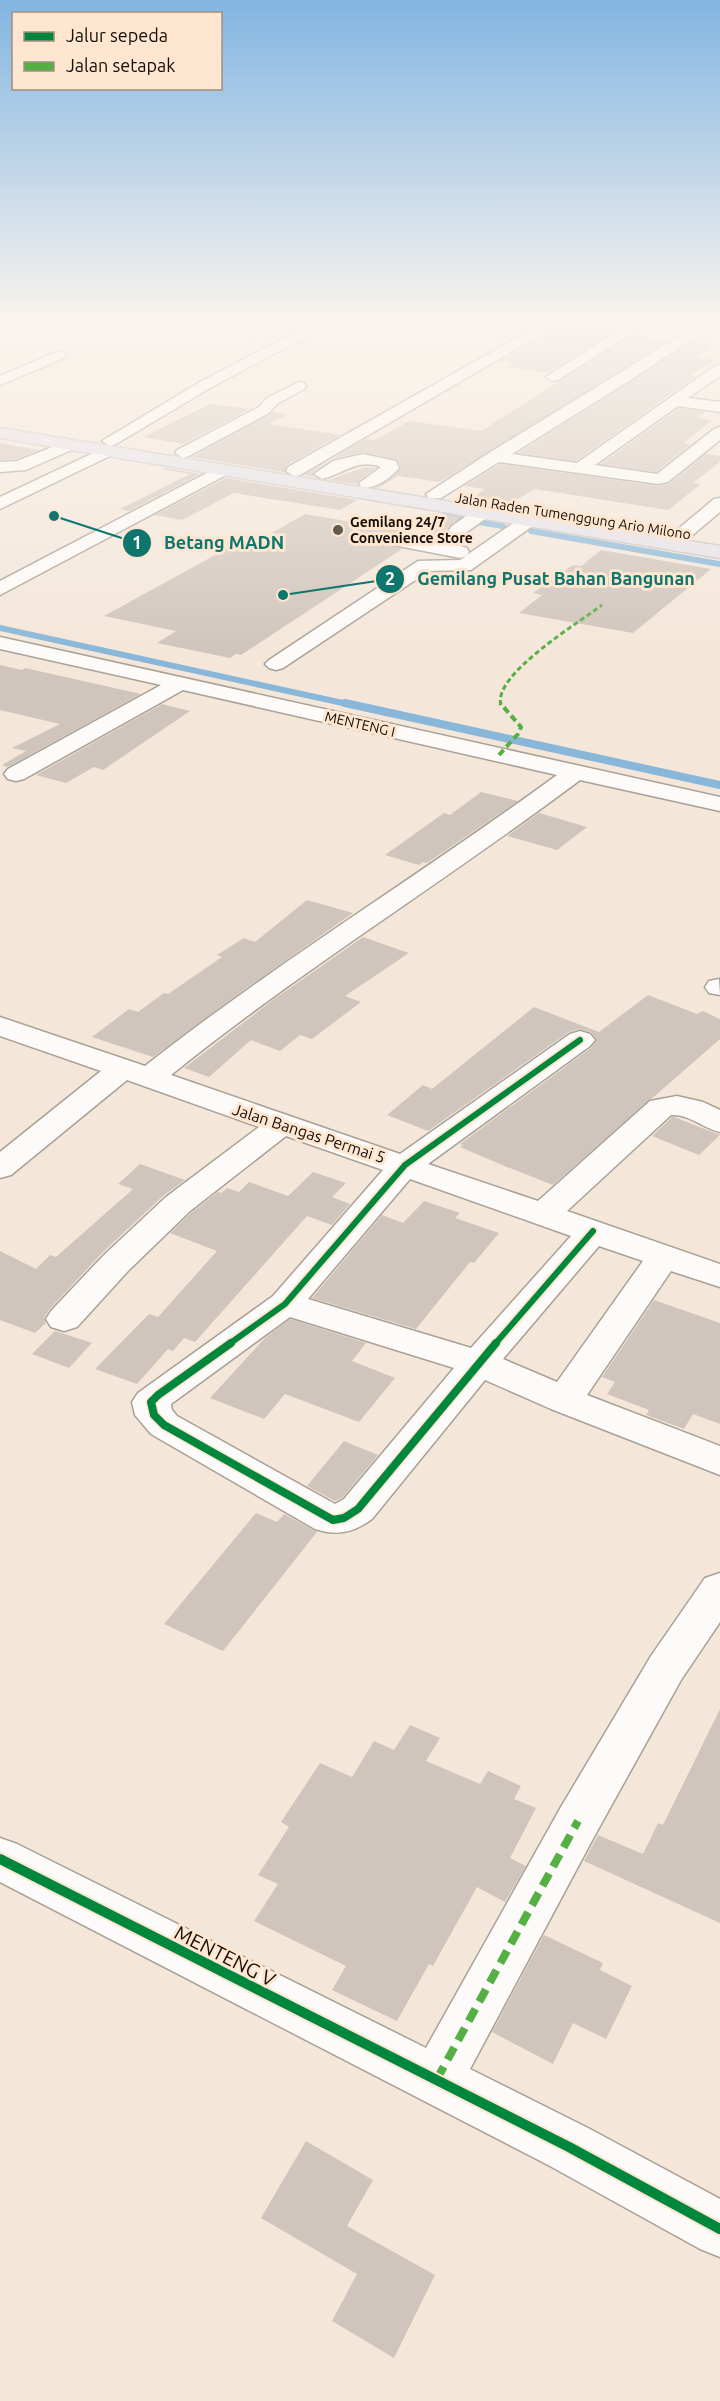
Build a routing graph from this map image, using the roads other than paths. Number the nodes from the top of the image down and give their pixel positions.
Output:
1 (29, 429) edge
2 (136, 429) edge
3 (229, 429) edge
4 (368, 429) edge
5 (539, 429) edge
6 (635, 429) edge
7 (720, 432) edge
8 (0, 434) edge
9 (26, 438) junction
10 (70, 445) junction
11 (109, 446) junction
12 (0, 450) edge
13 (183, 453) junction
14 (495, 456) junction
15 (0, 467) edge
16 (580, 468) junction
17 (222, 470) junction
18 (294, 471) junction
19 (320, 475) junction
20 (367, 483) junction
21 (435, 494) junction
22 (720, 503) edge
23 (0, 504) edge
24 (482, 513) junction
25 (528, 521) junction
26 (458, 530) dead end
27 (683, 534) junction
28 (394, 540) dead end
29 (720, 540) edge
30 (720, 552) edge
31 (480, 555) junction
32 (0, 589) edge
33 (0, 643) edge
34 (276, 664) dead end
35 (181, 683) junction
36 (576, 771) junction
37 (16, 774) dead end
38 (720, 804) edge
39 (0, 1026) edge
40 (580, 1040) dead end
41 (135, 1073) junction
42 (720, 1123) edge
43 (281, 1125) junction
44 (405, 1165) junction
45 (0, 1168) edge
46 (544, 1214) junction
47 (593, 1231) junction
48 (664, 1256) junction
49 (720, 1276) edge
50 (285, 1304) junction
51 (64, 1319) dead end
52 (479, 1363) junction
53 (564, 1400) junction
54 (720, 1461) edge
55 (720, 1589) edge
56 (0, 1859) edge
57 (437, 2079) junction
58 (720, 2229) edge

1 - 11 highway, Jalan Raden Tumenggung Ario Milono
2 - 11 street
3 - 13 street
4 - 18 street
5 - 14 street
6 - 16 street
7 - 16 street
8 - 9 highway, Jalan Raden Tumenggung Ario Milono
9 - 10 highway, Jalan Raden Tumenggung Ario Milono
9 - 12 street
10 - 11 highway, Jalan Raden Tumenggung Ario Milono
10 - 15 street
11 - 13 highway, Jalan Raden Tumenggung Ario Milono
11 - 17 highway, Jalan Raden Tumenggung Ario Milono
11 - 23 street
13 - 18 highway, Jalan Raden Tumenggung Ario Milono
14 - 16 street
14 - 21 street
17 - 24 highway, Jalan Raden Tumenggung Ario Milono
17 - 32 street
18 - 19 highway, Jalan Raden Tumenggung Ario Milono
19 - 20 highway, Jalan Raden Tumenggung Ario Milono
19 - 20 street
20 - 21 highway, Jalan Raden Tumenggung Ario Milono
21 - 27 highway, Jalan Raden Tumenggung Ario Milono
22 - 27 street
24 - 25 highway, Jalan Raden Tumenggung Ario Milono
24 - 26 street
25 - 30 highway, Jalan Raden Tumenggung Ario Milono
25 - 31 street
27 - 29 highway, Jalan Raden Tumenggung Ario Milono
28 - 31 street
31 - 34 street
33 - 35 street, MENTENG I
35 - 36 street, MENTENG I
35 - 37 street
36 - 38 street, MENTENG I
36 - 41 street
39 - 41 street, Jalan Bangas Permai 5
40 - 44 street
41 - 43 street, Jalan Bangas Permai 5
41 - 45 street
42 - 46 street
43 - 44 street, Jalan Bangas Permai 5
43 - 51 street
44 - 46 street, Jalan Bangas Permai 5
44 - 50 street
46 - 47 street, Jalan Bangas Permai 5
47 - 48 street, Jalan Bangas Permai 5
47 - 52 street
48 - 49 street, Jalan Bangas Permai 5
48 - 53 street
50 - 52 street
50 - 52 street
52 - 53 street
53 - 54 street
55 - 57 street
56 - 57 street, MENTENG V
57 - 58 street, MENTENG V

